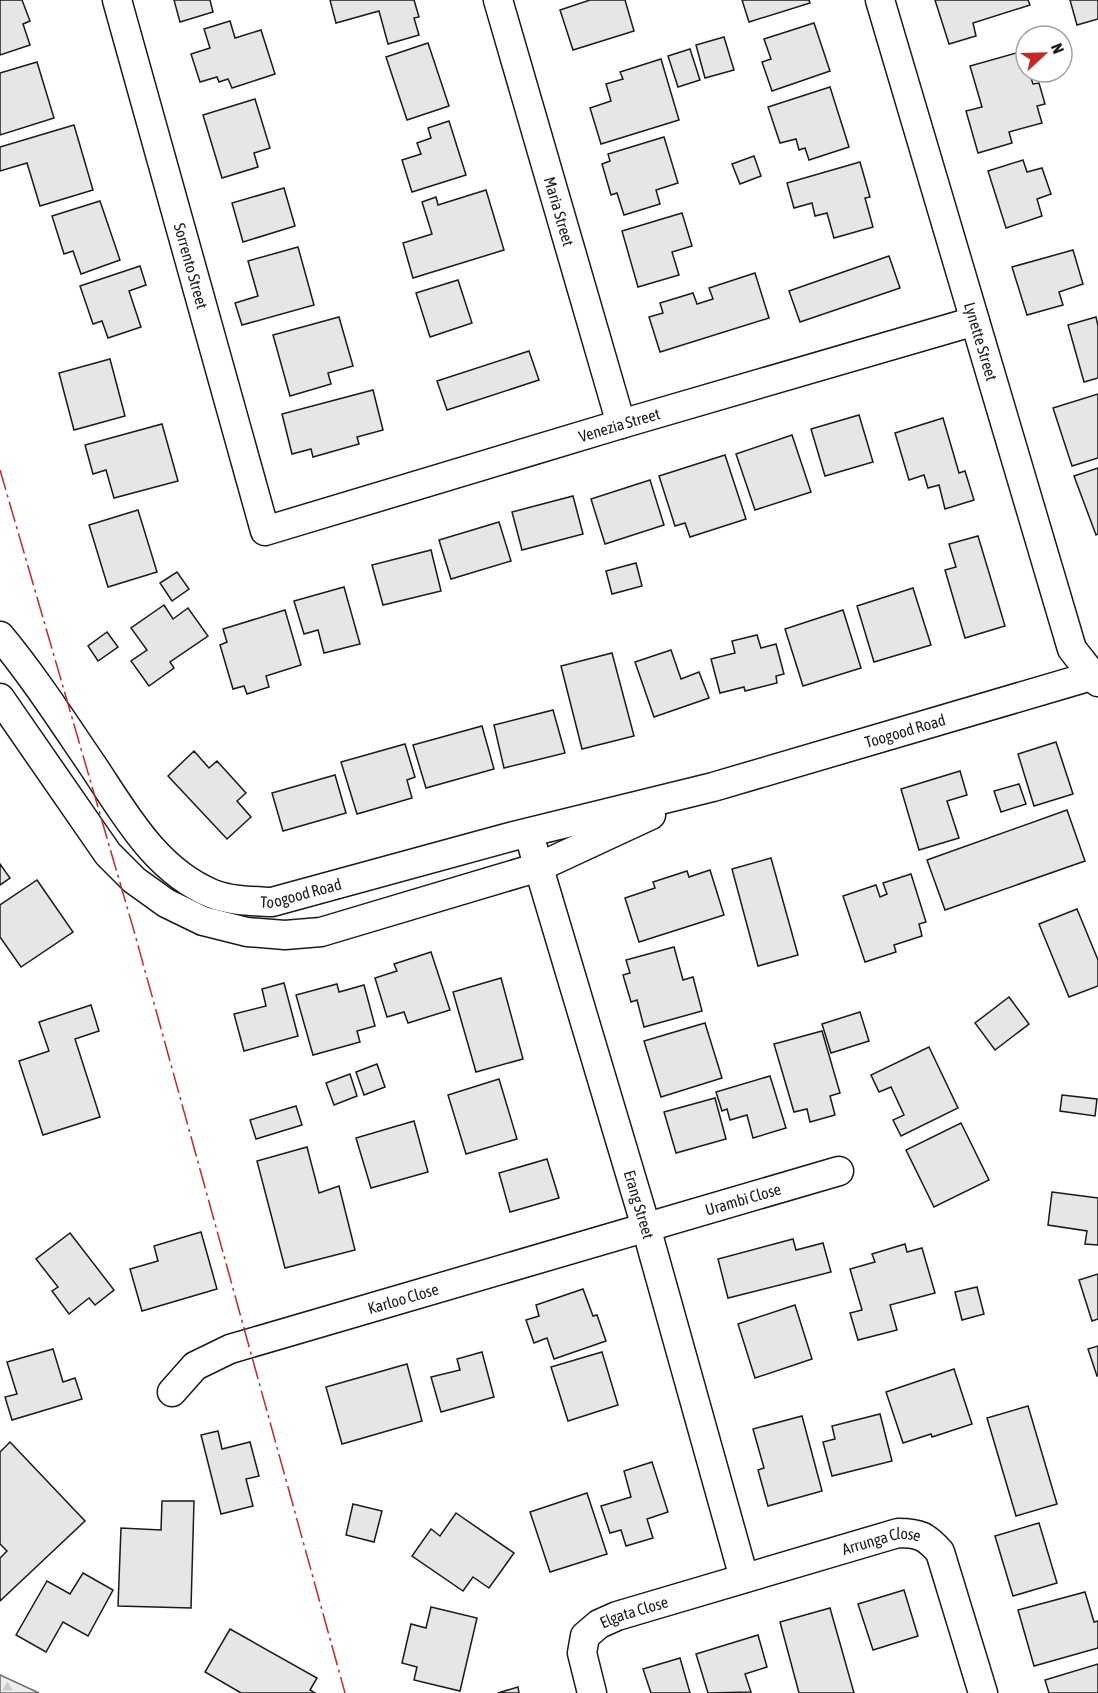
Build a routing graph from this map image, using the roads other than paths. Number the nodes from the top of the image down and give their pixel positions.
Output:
1 (117, 0) edge
2 (498, 0) edge
3 (880, 0) edge
4 (975, 321) junction
5 (621, 424) junction
6 (265, 531) joint
7 (0, 636) edge
8 (1096, 678) edge
9 (0, 698) edge
10 (713, 787) junction
11 (528, 832) junction
12 (539, 867) junction
13 (839, 1171) dead end
14 (646, 1227) junction
15 (172, 1392) dead end
16 (744, 1578) junction
17 (592, 1693) edge
18 (983, 1693) edge

1 - 6 street, Sorrento Street
2 - 5 street, Maria Street
3 - 4 street, Lynette Street
4 - 5 street, Venezia Street
4 - 8 street, Lynette Street
5 - 6 street, Venezia Street
7 - 11 street, Toogood Road
8 - 10 street, Toogood Road
9 - 12 street, Toogood Road
10 - 11 street, Toogood Road
10 - 12 street, Toogood Road
11 - 12 street, Erang Street
12 - 14 street, Erang Street
13 - 14 street, Urambi Close
14 - 15 street, Karloo Close
14 - 16 street, Erang Street
16 - 17 street, Elgata Close
16 - 18 street, Arrunga Close

